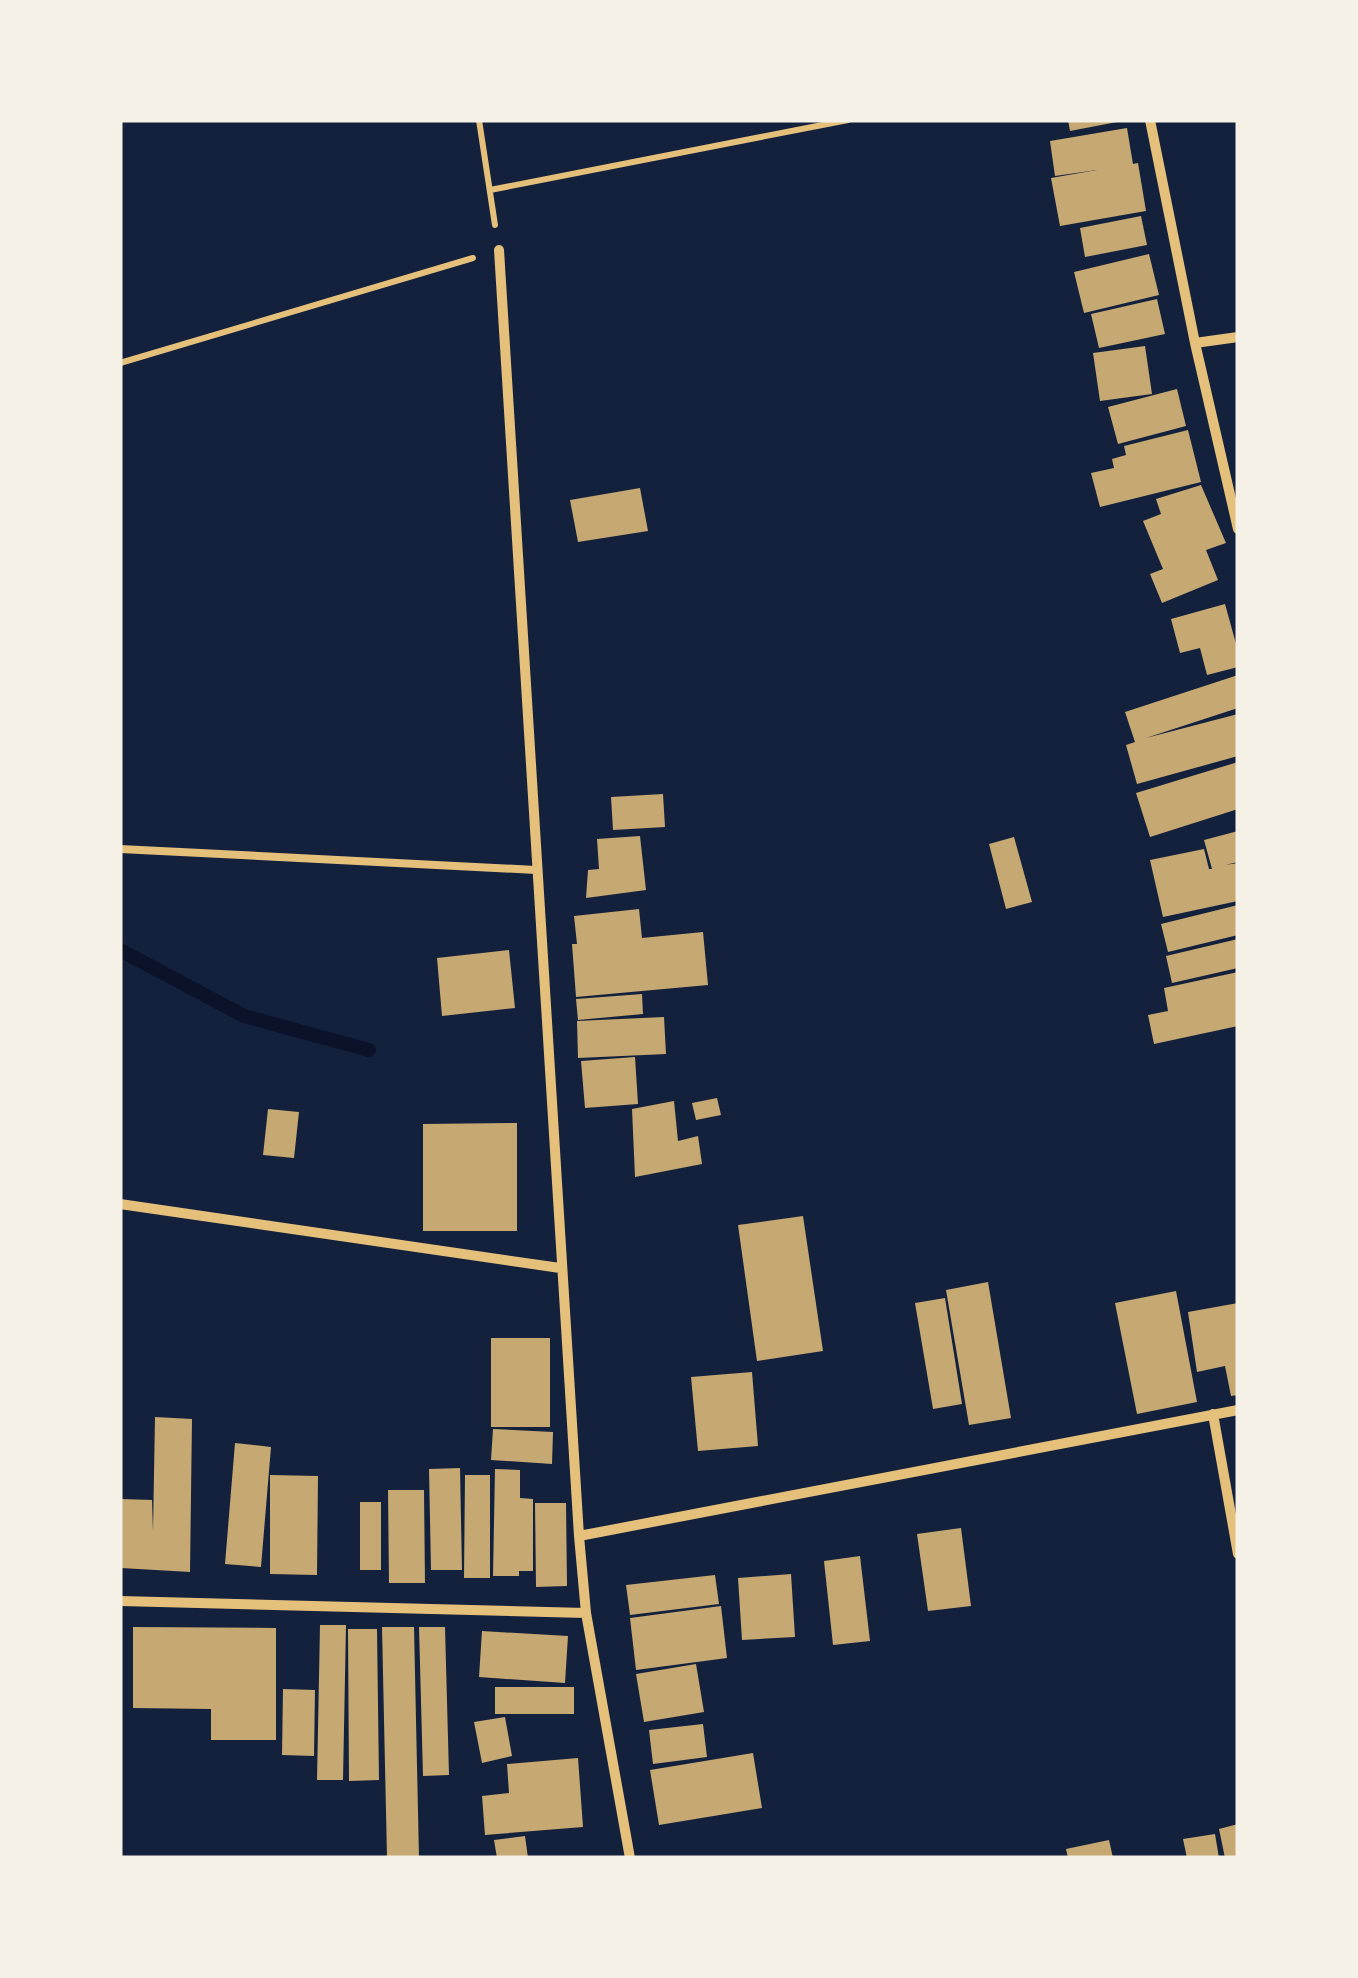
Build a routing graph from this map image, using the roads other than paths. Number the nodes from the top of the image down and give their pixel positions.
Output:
1 (1150, 120) edge
2 (499, 250) road end
3 (1238, 337) edge
4 (1195, 344) junction
5 (1238, 529) edge
6 (120, 849) edge
7 (536, 870) junction
8 (120, 1204) edge
9 (560, 1268) junction
10 (1238, 1410) edge
11 (1213, 1414) junction
12 (579, 1536) junction
13 (1238, 1554) edge
14 (120, 1601) edge
15 (586, 1612) junction
16 (630, 1858) edge

1 - 4 street
2 - 7 street
3 - 4 street
4 - 5 street
6 - 7 lane
7 - 9 street
8 - 9 street
9 - 12 street
10 - 11 street
11 - 12 street
11 - 13 street
12 - 15 street
14 - 15 street
15 - 16 street

